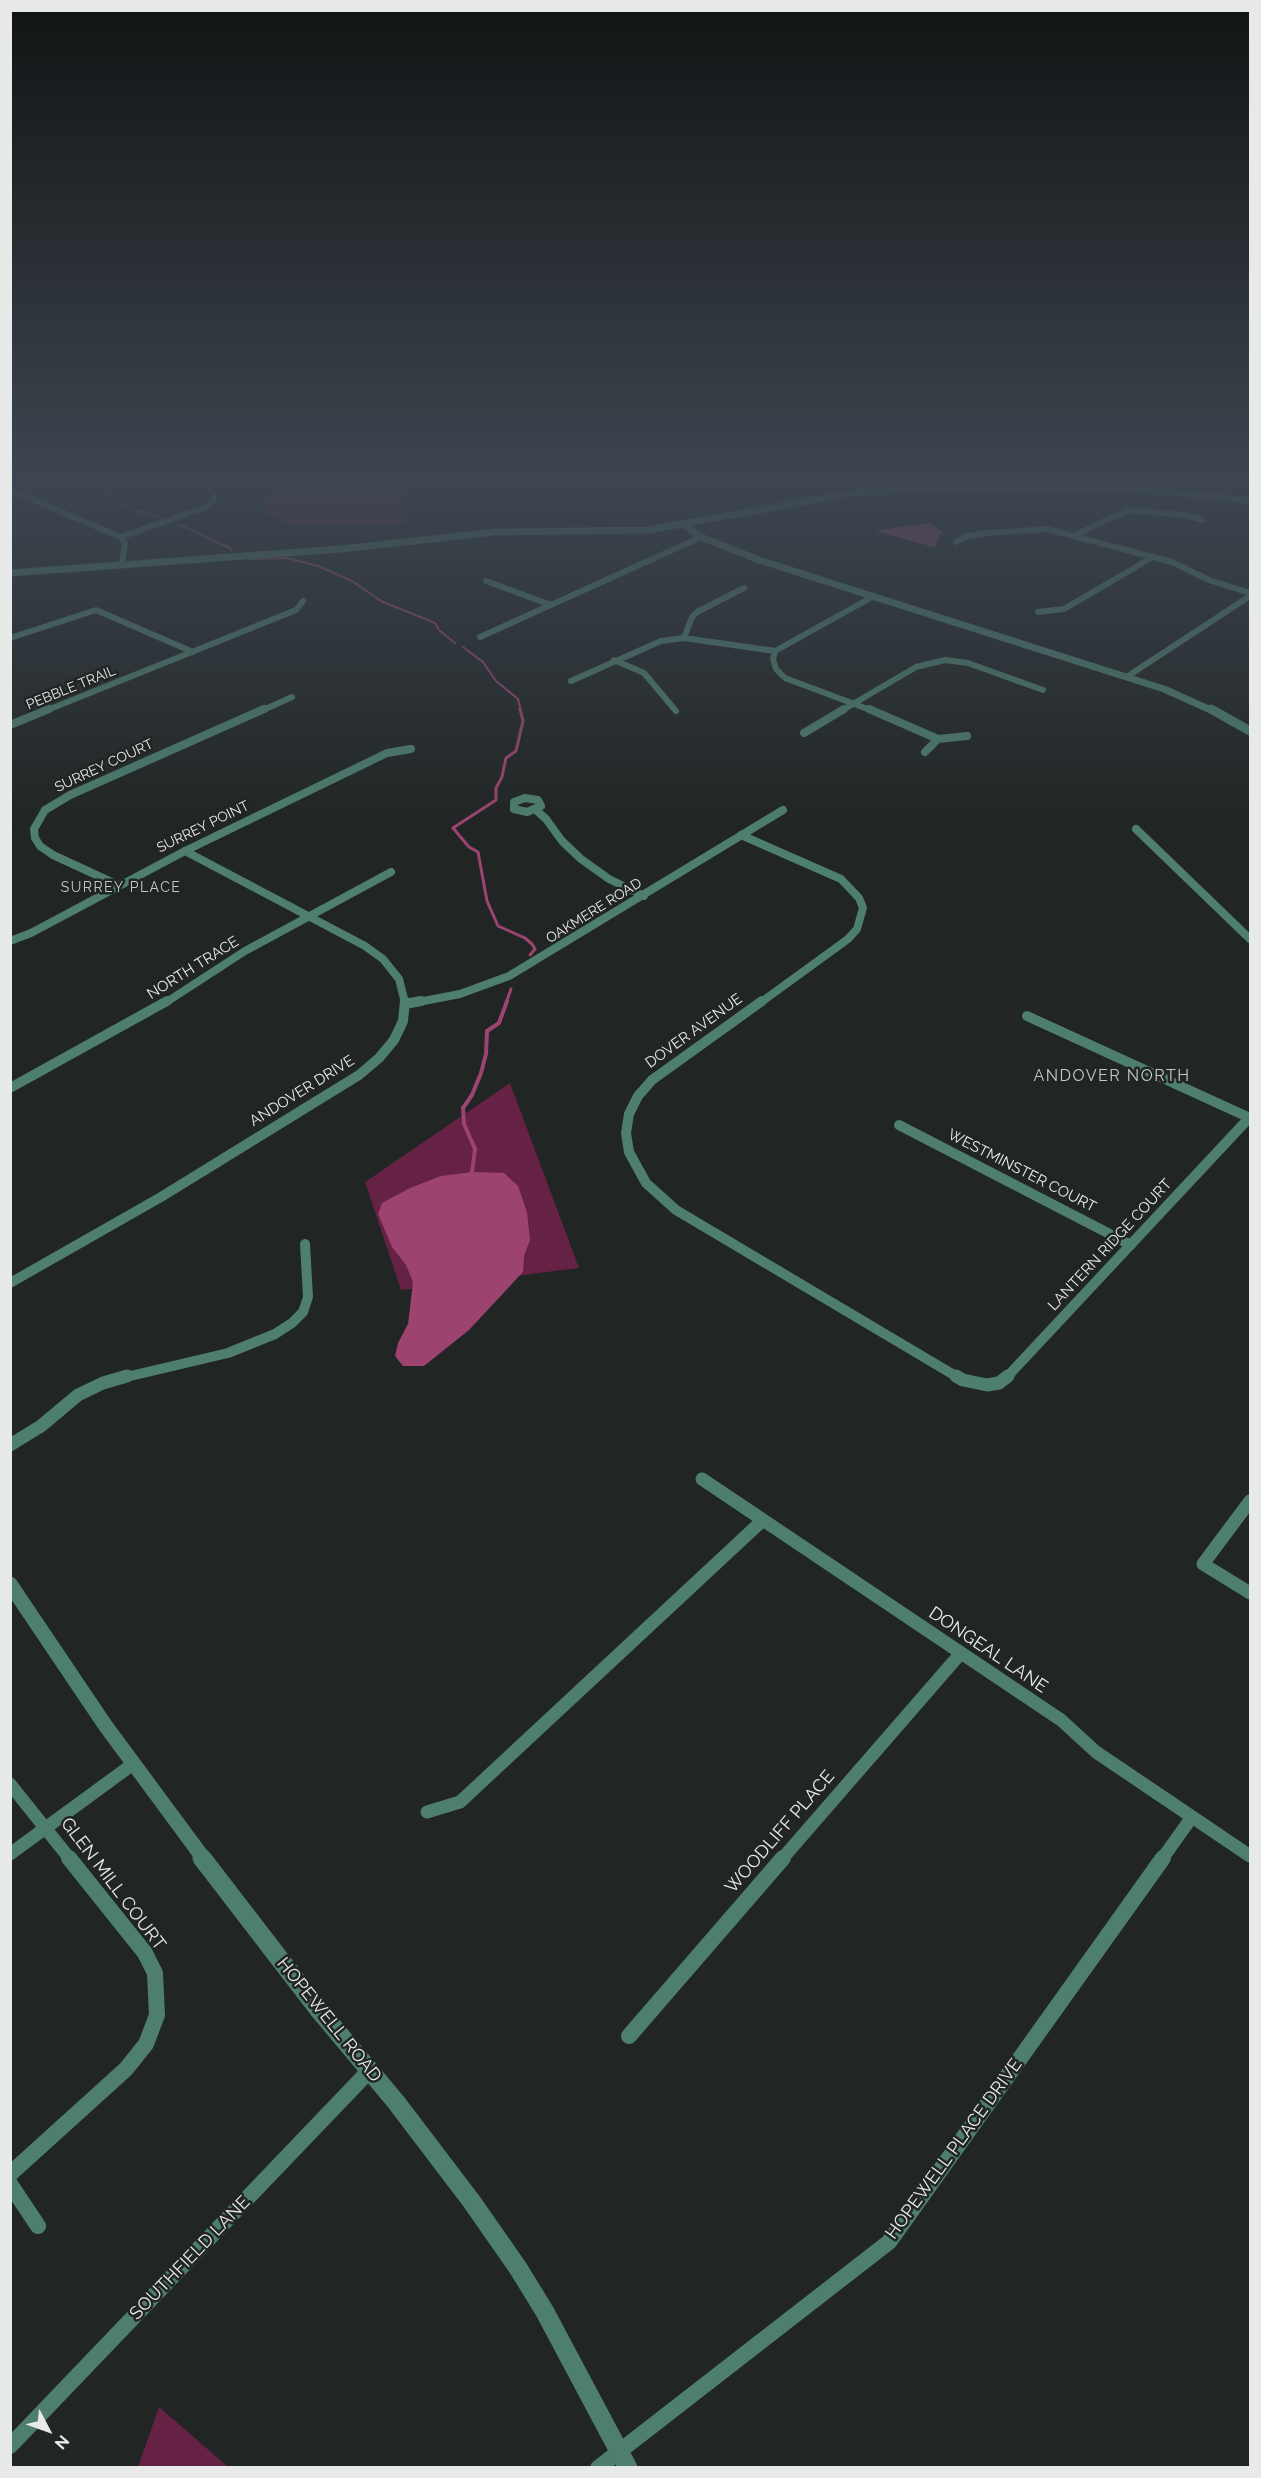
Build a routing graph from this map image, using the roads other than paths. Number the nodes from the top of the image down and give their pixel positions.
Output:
1 (534, 599) edge
2 (565, 599) edge
3 (723, 599) edge
4 (869, 599) edge
5 (882, 599) edge
6 (1082, 599) edge
7 (1245, 599) edge
8 (303, 601) dead end
9 (551, 605) junction
10 (1038, 612) dead end
11 (480, 637) dead end
12 (10, 638) edge
13 (684, 638) junction
14 (775, 651) junction
15 (193, 652) junction
16 (614, 660) junction
17 (1128, 676) junction
18 (571, 681) dead end
19 (1043, 690) dead end
20 (292, 697) dead end
21 (855, 704) junction
22 (676, 711) dead end
23 (10, 725) edge
24 (1251, 731) edge
25 (804, 733) dead end
26 (968, 736) dead end
27 (938, 739) junction
28 (411, 749) dead end
29 (925, 752) dead end
30 (536, 810) dead end
31 (783, 810) dead end
32 (1136, 830) dead end
33 (741, 836) junction
34 (185, 850) junction
35 (391, 872) dead end
36 (118, 885) junction
37 (644, 896) junction
38 (309, 916) junction
39 (1251, 939) edge
40 (10, 941) edge
41 (405, 1004) junction
42 (1027, 1016) dead end
43 (10, 1088) edge
44 (1250, 1118) edge
45 (899, 1125) dead end
46 (305, 1244) dead end
47 (1131, 1245) junction
48 (10, 1284) edge
49 (987, 1385) joint
50 (10, 1445) edge
51 (702, 1479) dead end
52 (1251, 1501) edge
53 (763, 1520) junction
54 (10, 1584) edge
55 (1251, 1593) edge
56 (961, 1653) junction
57 (133, 1764) junction
58 (10, 1785) edge
59 (428, 1812) dead end
60 (1192, 1816) junction
61 (46, 1827) junction
62 (10, 1854) edge
63 (1251, 1856) edge
64 (629, 2036) dead end
65 (370, 2070) junction
66 (10, 2174) edge
67 (10, 2184) edge
68 (38, 2226) dead end
69 (10, 2446) edge
70 (624, 2459) edge
71 (598, 2468) edge

1 - 9 street
2 - 9 street
3 - 13 street
4 - 14 street
5 - 17 street
6 - 10 street
7 - 17 street
8 - 15 street, PEBBLE TRAIL
9 - 11 street
12 - 15 street
13 - 14 street
13 - 16 street
14 - 21 street
15 - 23 street, PEBBLE TRAIL
16 - 18 street
16 - 22 street
17 - 24 street
19 - 21 street
20 - 36 street, SURREY COURT
21 - 25 street
21 - 27 street
26 - 27 street
27 - 29 street
28 - 34 street, SURREY POINT
30 - 37 street
31 - 33 street, OAKMERE ROAD
32 - 39 street
33 - 37 street, OAKMERE ROAD
33 - 49 street, DOVER AVENUE
34 - 36 street, SURREY POINT
34 - 38 street
35 - 38 street, NORTH TRACE
36 - 40 street, SURREY POINT
37 - 41 street, OAKMERE ROAD
38 - 41 street
38 - 43 street, NORTH TRACE
41 - 48 street, ANDOVER DRIVE
42 - 44 street
44 - 47 street, LANTERN RIDGE COURT
45 - 47 street, WESTMINSTER COURT
46 - 50 street
47 - 49 street, LANTERN RIDGE COURT
51 - 53 street, DONGEAL LANE
52 - 55 street
53 - 56 street, DONGEAL LANE
53 - 59 street
54 - 57 street, HOPEWELL ROAD
56 - 60 street, DONGEAL LANE
56 - 64 street, WOODLIFF PLACE
57 - 61 street
57 - 65 street, HOPEWELL ROAD
58 - 61 street, GLEN MILL COURT
60 - 63 street, DONGEAL LANE
60 - 70 street, HOPEWELL PLACE DRIVE
61 - 62 street
61 - 66 street, GLEN MILL COURT
65 - 69 street, SOUTHFIELD LANE
65 - 70 street, HOPEWELL ROAD
67 - 68 street
70 - 71 street, HOPEWELL PLACE DRIVE

